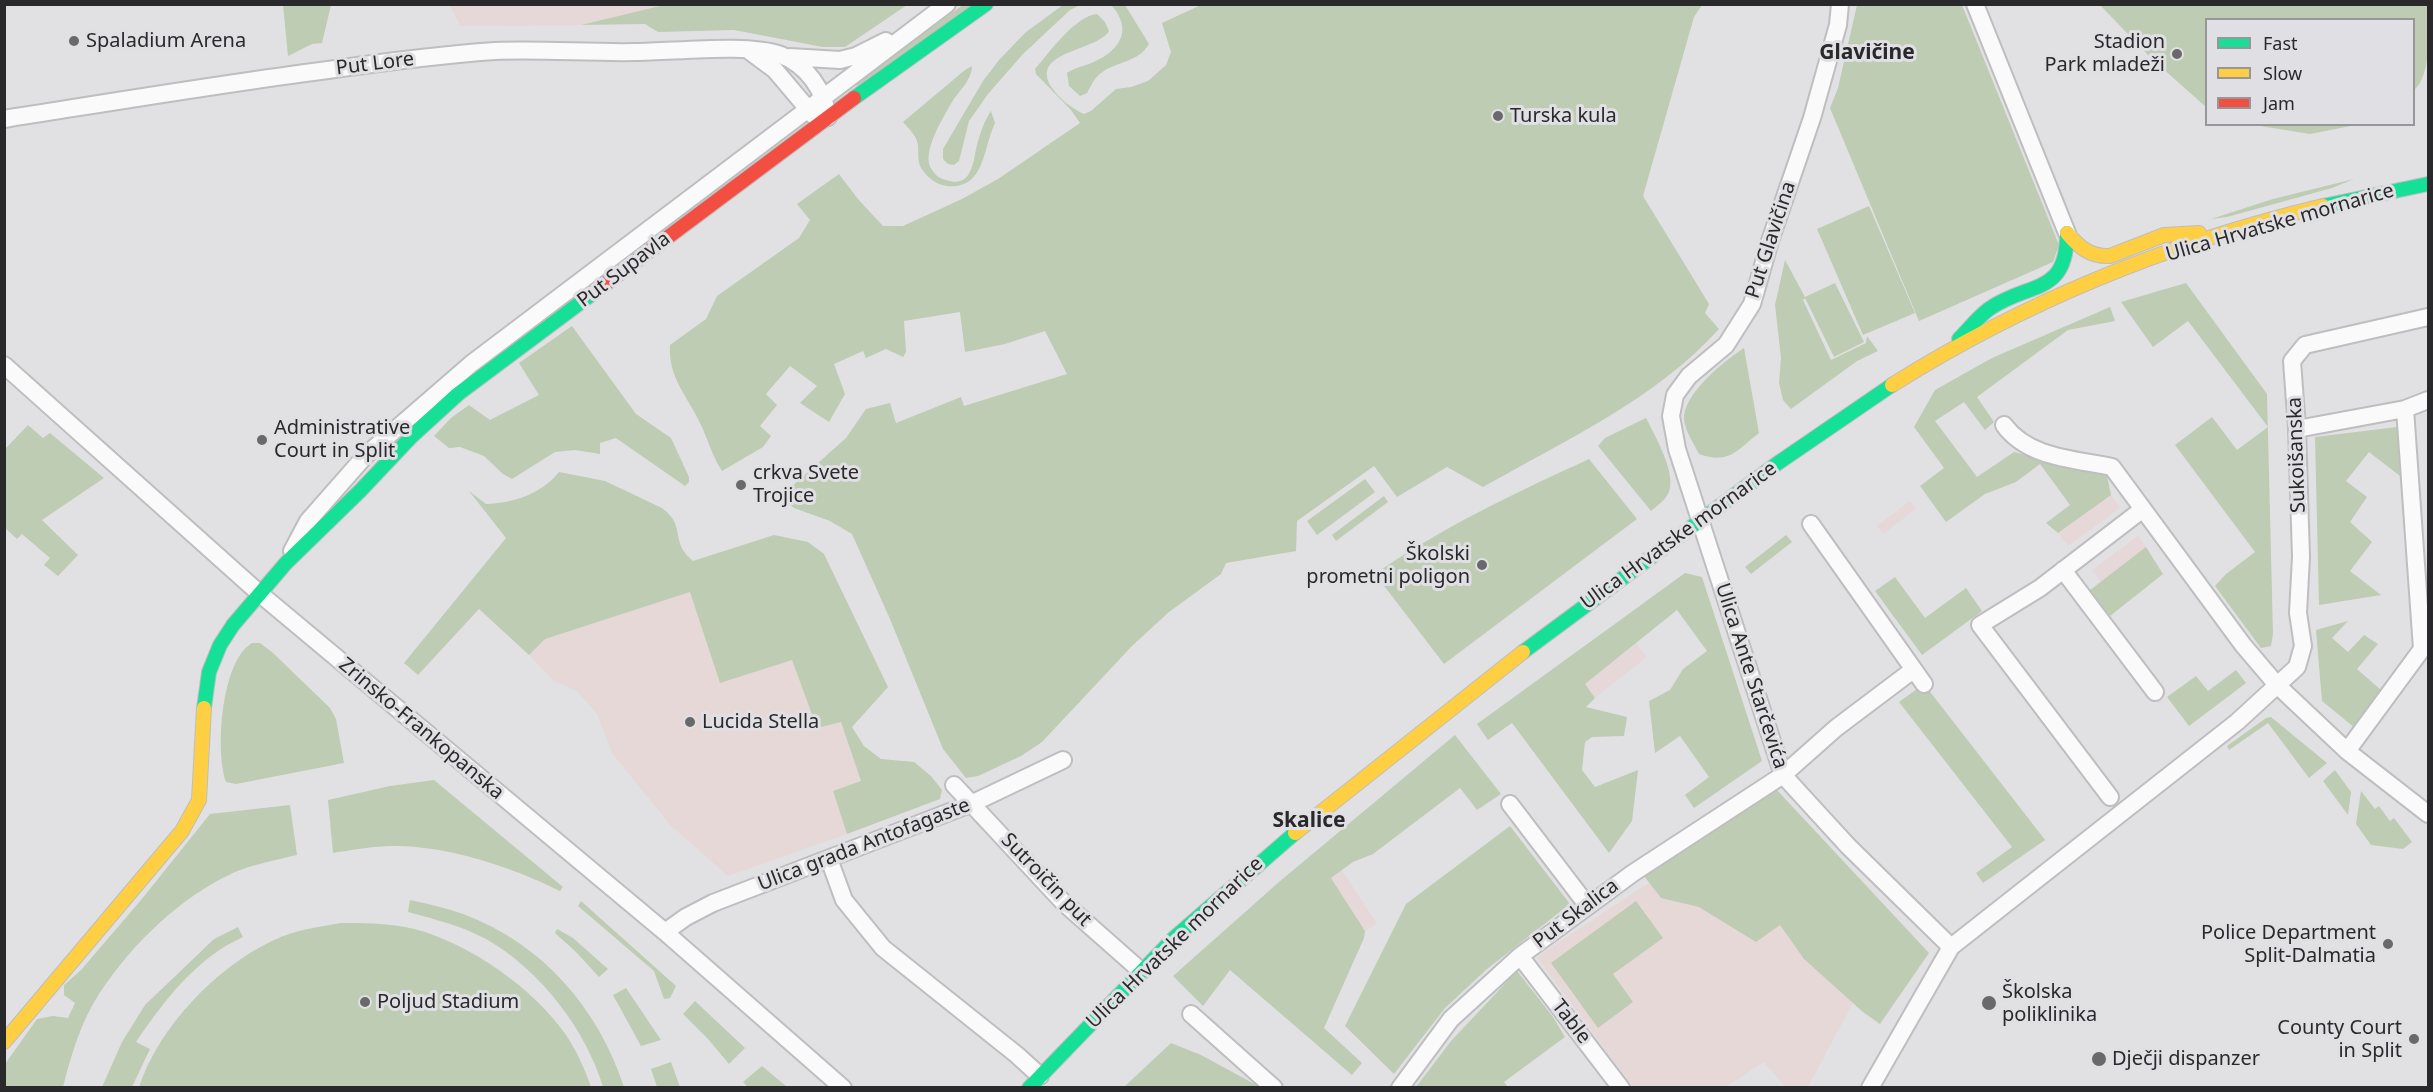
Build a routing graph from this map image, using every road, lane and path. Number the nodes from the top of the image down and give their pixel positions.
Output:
1 (948, 4) edge
2 (986, 4) edge
3 (1840, 4) edge
4 (1975, 4) edge
5 (912, 31) junction
6 (748, 50) junction
7 (783, 56) junction
8 (824, 98) junction
9 (808, 110) junction
10 (828, 117) junction
11 (4, 119) edge
12 (2428, 184) edge
13 (2230, 232) junction
14 (2067, 233) junction
15 (2428, 317) edge
16 (1943, 354) junction
17 (4, 365) edge
18 (2428, 400) edge
19 (2405, 409) junction
20 (2004, 425) dead end
21 (2297, 429) junction
22 (2143, 509) junction
23 (1700, 520) junction
24 (1811, 524) dead end
25 (286, 563) junction
26 (2063, 570) junction
27 (259, 593) junction
28 (2425, 647) edge
29 (1913, 670) junction
30 (1924, 684) dead end
31 (2277, 686) junction
32 (2155, 692) dead end
33 (2347, 751) junction
34 (1063, 760) dead end
35 (1783, 776) junction
36 (954, 785) dead end
37 (2110, 797) dead end
38 (973, 803) junction
39 (1510, 804) dead end
40 (2428, 814) edge
41 (829, 859) junction
42 (1587, 905) junction
43 (665, 932) junction
44 (1951, 947) junction
45 (1520, 956) junction
46 (1141, 971) junction
47 (1191, 1014) dead end
48 (4, 1042) edge
49 (1034, 1082) edge
50 (843, 1088) edge
51 (1274, 1088) edge
52 (1400, 1088) edge
53 (1621, 1088) edge
54 (1870, 1088) edge

1 - 5 street, Put Supavla
2 - 10 main road, Put Supavla
3 - 23 street, Put Glavičina
4 - 14 street
5 - 7 street
5 - 8 street, Put Supavla
6 - 7 street, Put Lore
6 - 9 street
6 - 11 street, Put Lore
7 - 8 street, Put Lore
8 - 9 street, Put Supavla
8 - 10 street, Put Lore
9 - 10 street
9 - 25 street, Put Supavla
10 - 25 main road, Put Supavla
12 - 13 main road, Ulica Hrvatske mornarice
13 - 14 main road
13 - 16 main road, Ulica Hrvatske mornarice
14 - 16 main road
15 - 21 street, Sukoišanska
16 - 23 main road, Ulica Hrvatske mornarice
17 - 27 street, Zrinsko-Frankopanska
18 - 19 street
19 - 21 street
19 - 28 street
20 - 22 street
21 - 31 street, Sukoišanska
22 - 26 street
22 - 31 street
23 - 35 street, Ulica Ante Starčevića
23 - 46 main road, Ulica Hrvatske mornarice
24 - 29 street
25 - 27 main road, Put Supavla
26 - 32 street
26 - 37 street
27 - 43 street, Zrinsko-Frankopanska
27 - 48 main road, Put Supavla
28 - 33 street
29 - 30 street
29 - 35 street
31 - 33 street
31 - 44 street
33 - 40 street
34 - 38 street, Ulica grada Antofagaste
35 - 42 street, Put Skalica
35 - 44 street, Ulica Ante Starčevića
36 - 38 street, Sutroičin put
38 - 41 street, Ulica grada Antofagaste
38 - 46 street, Sutroičin put
39 - 42 street
41 - 43 street, Ulica grada Antofagaste
41 - 49 street, Ulica Hrvatske mornarice
42 - 45 street, Put Skalica
43 - 50 street, Zrinsko-Frankopanska
44 - 54 street
45 - 52 street, Put Skalica
45 - 53 street, Table
46 - 49 main road, Ulica Hrvatske mornarice
47 - 51 street

